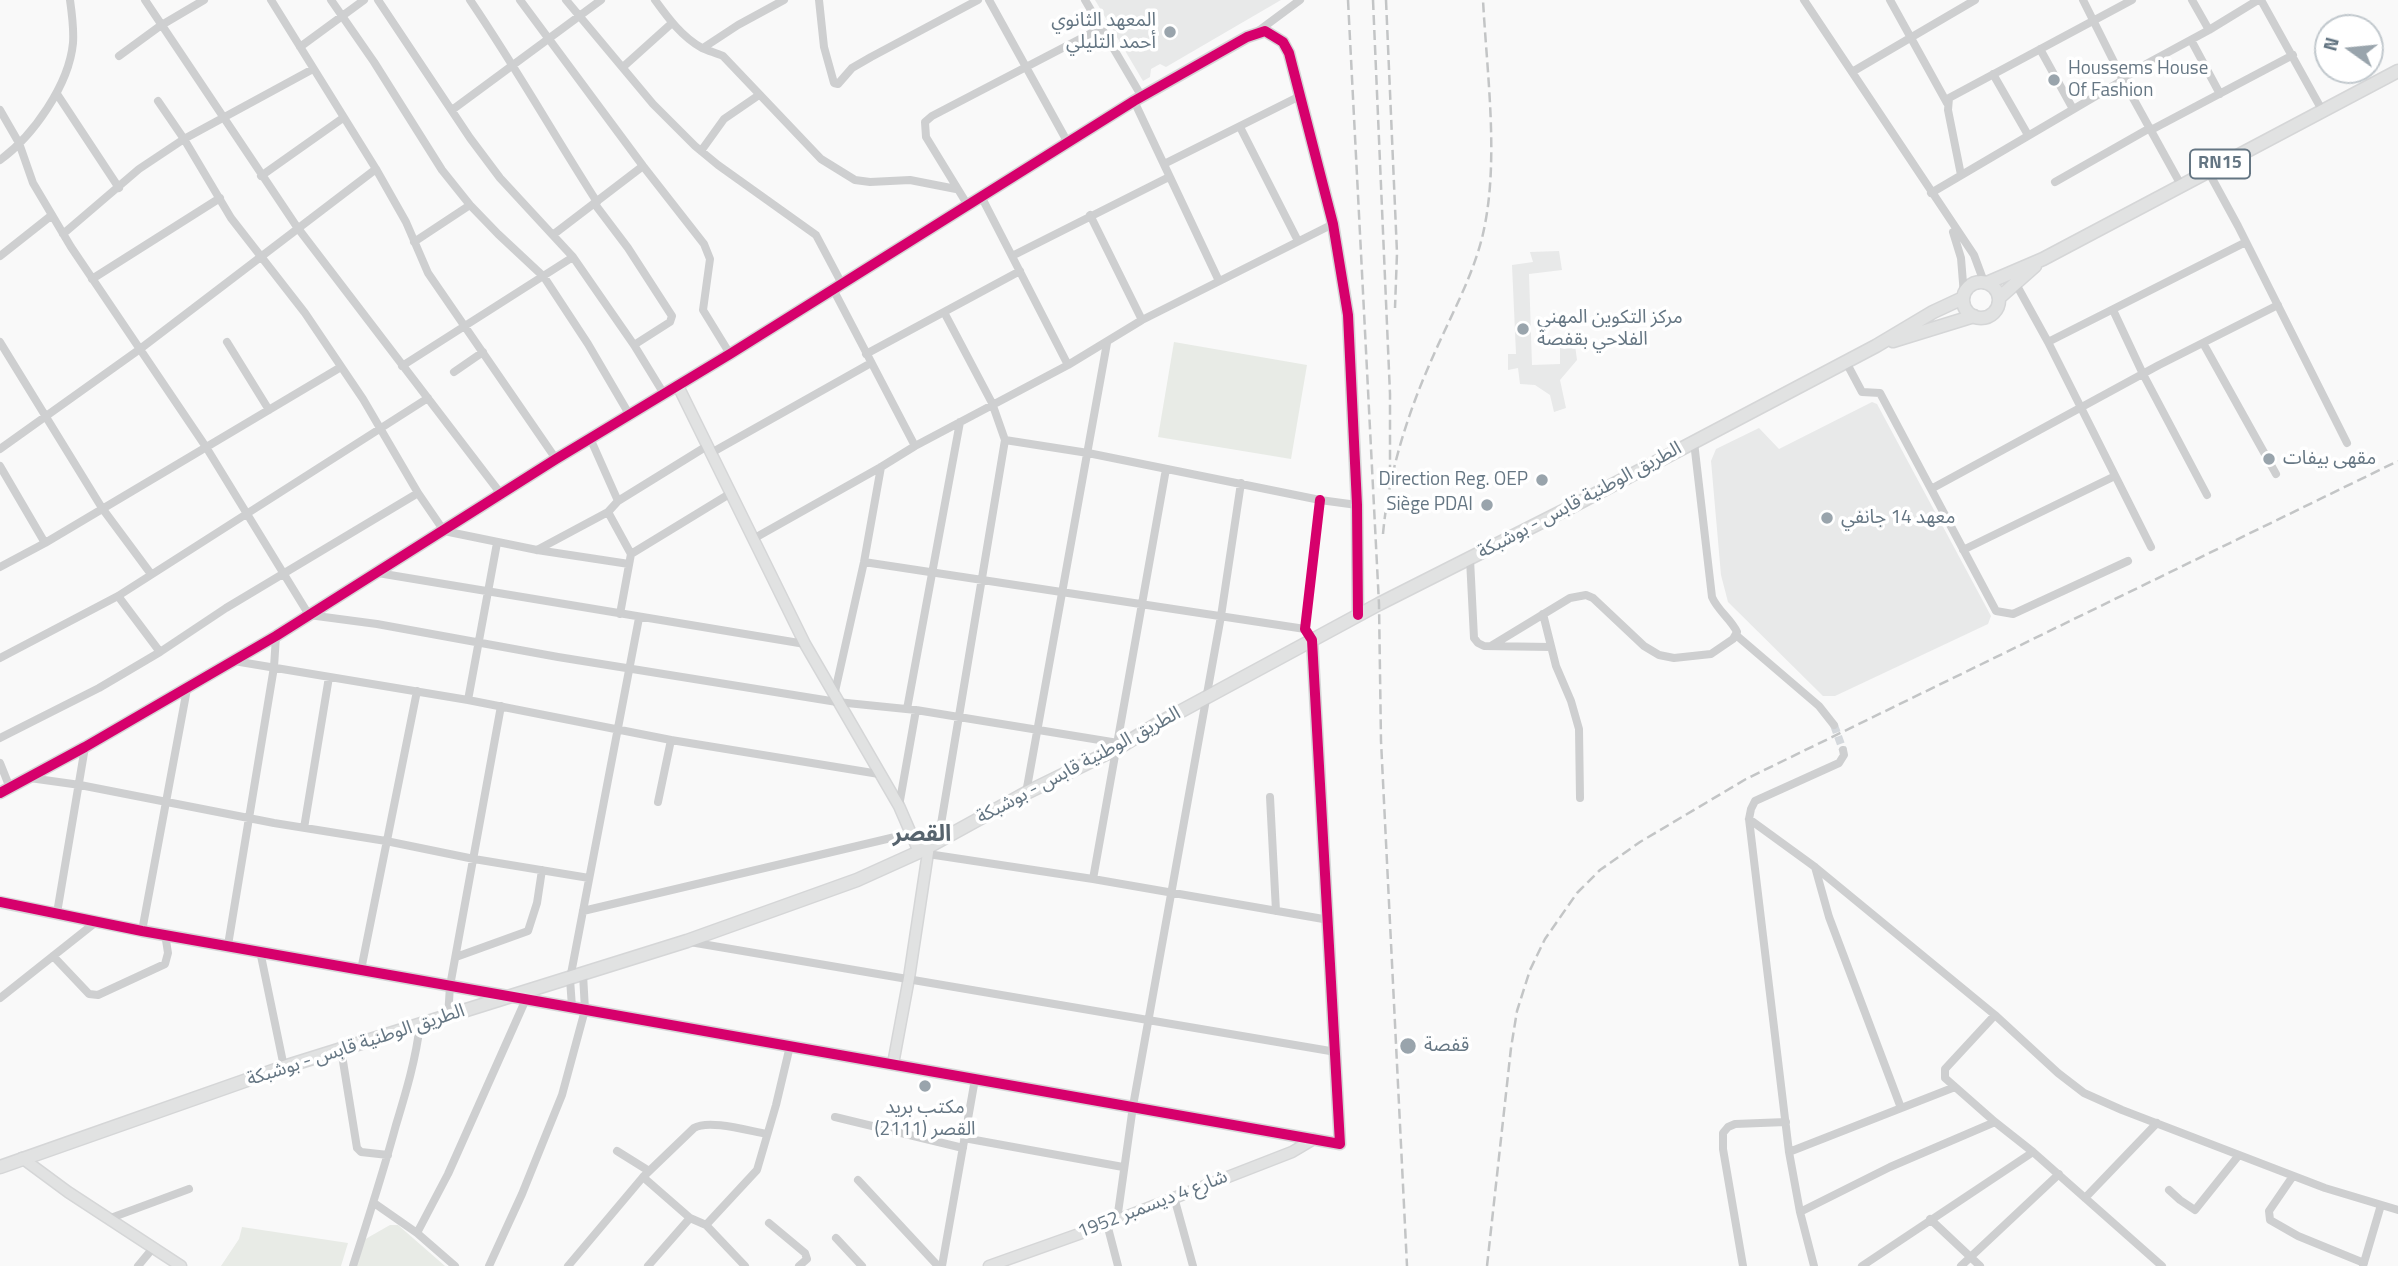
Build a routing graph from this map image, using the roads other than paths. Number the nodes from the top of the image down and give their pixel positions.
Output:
1 (71, 0) edge
2 (145, 0) edge
3 (204, 0) edge
4 (271, 0) edge
5 (331, 0) edge
6 (364, 0) edge
7 (379, 0) edge
8 (470, 0) edge
9 (520, 0) edge
10 (566, 0) edge
11 (601, 0) edge
12 (655, 0) edge
13 (784, 0) edge
14 (818, 0) edge
15 (978, 0) edge
16 (989, 0) edge
17 (1085, 0) edge
18 (1300, 0) edge
19 (1804, 0) edge
20 (1890, 0) edge
21 (1975, 0) edge
22 (2083, 0) edge
23 (2132, 0) edge
24 (2192, 0) edge
25 (2260, 0) edge
26 (580, 15) junction
27 (342, 16) junction
28 (2093, 20) junction
29 (672, 23) junction
30 (160, 26) junction
31 (1101, 28) junction
32 (2209, 30) junction
33 (1256, 32) junction
34 (1910, 36) junction
35 (548, 39) junction
36 (2191, 40) junction
37 (300, 47) junction
38 (703, 48) junction
39 (2040, 49) junction
40 (2293, 55) junction
41 (119, 56) dead end
42 (513, 64) junction
43 (622, 67) junction
44 (1025, 67) junction
45 (313, 69) junction
46 (2398, 71) edge
47 (1852, 72) junction
48 (1993, 74) junction
49 (2123, 80) junction
50 (57, 94) junction
51 (2220, 94) junction
52 (759, 96) junction
53 (1300, 96) junction
54 (1138, 99) junction
55 (158, 102) dead end
56 (1947, 103) junction
57 (2073, 109) junction
58 (0, 110) edge
59 (452, 110) junction
60 (2322, 110) junction
61 (343, 118) junction
62 (223, 119) junction
63 (1240, 127) junction
64 (2150, 129) junction
65 (2028, 135) junction
66 (184, 139) junction
67 (19, 143) junction
68 (1068, 143) junction
69 (701, 151) junction
70 (0, 160) edge
71 (1164, 164) junction
72 (643, 166) junction
73 (376, 169) junction
74 (2208, 171) junction
75 (1961, 175) junction
76 (261, 176) junction
77 (1169, 177) junction
78 (2055, 181) dead end
79 (2181, 185) junction
80 (119, 188) junction
81 (956, 190) junction
82 (1931, 193) junction
83 (981, 196) junction
84 (220, 198) junction
85 (596, 203) junction
86 (967, 204) junction
87 (470, 205) junction
88 (52, 215) junction
89 (1090, 215) junction
90 (1950, 222) junction
91 (1333, 224) junction
92 (297, 227) junction
93 (63, 234) junction
94 (554, 234) junction
95 (1297, 241) junction
96 (414, 242) junction
97 (2246, 242) junction
98 (0, 256) edge
99 (263, 256) junction
100 (1012, 256) junction
101 (573, 257) junction
102 (2043, 259) junction
103 (1020, 271) junction
104 (544, 277) junction
105 (92, 279) junction
106 (1219, 281) junction
107 (1985, 283) junction
108 (2016, 284) junction
109 (838, 287) junction
110 (1964, 296) junction
111 (1998, 298) junction
112 (2278, 305) junction
113 (2113, 310) junction
114 (945, 314) junction
115 (1974, 316) junction
116 (1142, 320) junction
117 (465, 328) junction
118 (0, 342) edge
119 (228, 342) dead end
120 (2049, 342) junction
121 (1107, 343) junction
122 (2203, 343) junction
123 (634, 345) junction
124 (1876, 346) junction
125 (140, 349) junction
126 (483, 352) junction
127 (730, 354) junction
128 (866, 354) junction
129 (1846, 362) junction
130 (871, 363) junction
131 (1068, 365) junction
132 (402, 366) junction
133 (341, 367) junction
134 (454, 372) dead end
135 (2143, 374) junction
136 (678, 386) junction
137 (664, 394) junction
138 (428, 398) junction
139 (992, 403) junction
140 (2081, 408) junction
141 (269, 410) junction
142 (629, 414) junction
143 (47, 416) junction
144 (960, 422) junction
145 (380, 429) junction
146 (590, 438) junction
147 (1005, 440) junction
148 (1694, 442) junction
149 (2347, 443) dead end
150 (915, 446) junction
151 (206, 447) junction
152 (0, 449) edge
153 (709, 449) junction
154 (1088, 453) junction
155 (556, 459) junction
156 (0, 466) edge
157 (881, 467) junction
158 (1166, 469) junction
159 (2276, 474) dead end
160 (2115, 476) junction
161 (1241, 483) junction
162 (1931, 489) junction
163 (418, 493) junction
164 (731, 493) junction
165 (501, 495) junction
166 (2207, 495) dead end
167 (1320, 500) junction
168 (618, 501) junction
169 (1357, 505) junction
170 (102, 509) junction
171 (608, 512) junction
172 (246, 513) junction
173 (444, 531) junction
174 (753, 539) junction
175 (497, 542) junction
176 (45, 543) junction
177 (2151, 547) dead end
178 (537, 550) junction
179 (1963, 550) junction
180 (632, 554) junction
181 (1470, 559) junction
182 (2128, 561) dead end
183 (864, 562) junction
184 (629, 564) junction
185 (0, 567) edge
186 (378, 573) junction
187 (932, 573) junction
188 (151, 574) junction
189 (284, 575) junction
190 (981, 580) junction
191 (1063, 591) junction
192 (489, 592) junction
193 (118, 596) junction
194 (1143, 604) junction
195 (309, 614) junction
196 (620, 614) junction
197 (1543, 614) junction
198 (1359, 615) junction
199 (1221, 616) junction
200 (639, 618) junction
201 (1308, 634) junction
202 (1736, 635) junction
203 (276, 636) junction
204 (480, 643) junction
205 (805, 644) junction
206 (1490, 646) junction
207 (1551, 647) junction
208 (160, 652) junction
209 (0, 658) edge
210 (234, 662) junction
211 (274, 667) junction
212 (630, 669) junction
213 (330, 677) junction
214 (187, 690) junction
215 (417, 691) junction
216 (1207, 698) junction
217 (836, 699) junction
218 (468, 700) junction
219 (501, 706) junction
220 (912, 710) junction
221 (957, 716) junction
222 (1834, 725) tunnel mouth
223 (618, 730) junction
224 (1037, 730) junction
225 (0, 738) edge
226 (671, 740) junction
227 (1118, 745) junction
228 (85, 747) junction
229 (1843, 750) dead end
230 (0, 762) edge
231 (878, 774) junction
232 (30, 778) junction
233 (79, 785) junction
234 (5, 790) edge
235 (1026, 793) junction
236 (1270, 797) dead end
237 (1580, 798) dead end
238 (658, 802) dead end
239 (167, 803) junction
240 (899, 806) junction
241 (249, 818) junction
242 (1749, 818) junction
243 (304, 828) junction
244 (912, 833) junction
245 (386, 841) junction
246 (929, 849) junction
247 (474, 859) junction
248 (1815, 866) junction
249 (542, 870) junction
250 (589, 878) junction
251 (1093, 878) junction
252 (1170, 892) junction
253 (0, 902) edge
254 (583, 911) junction
255 (1276, 911) junction
256 (57, 913) junction
257 (1329, 920) junction
258 (96, 922) junction
259 (142, 931) junction
260 (165, 934) junction
261 (687, 941) junction
262 (228, 945) junction
263 (260, 951) junction
264 (53, 956) junction
265 (456, 957) junction
266 (361, 970) junction
267 (583, 974) junction
268 (909, 978) junction
269 (570, 979) junction
270 (450, 986) junction
271 (509, 996) junction
272 (0, 998) edge
273 (526, 999) junction
274 (572, 1007) junction
275 (585, 1010) junction
276 (1995, 1015) junction
277 (447, 1018) junction
278 (1149, 1020) junction
279 (420, 1024) junction
280 (790, 1046) junction
281 (341, 1049) junction
282 (1336, 1052) junction
283 (893, 1064) junction
284 (284, 1068) junction
285 (975, 1079) junction
286 (1955, 1087) junction
287 (1133, 1107) junction
288 (1901, 1108) junction
289 (835, 1117) dead end
290 (1786, 1122) junction
291 (1995, 1122) junction
292 (2157, 1124) junction
293 (767, 1134) junction
294 (1314, 1139) junction
295 (963, 1143) junction
296 (617, 1151) dead end
297 (1789, 1152) junction
298 (2033, 1152) junction
299 (388, 1155) junction
300 (2239, 1155) junction
301 (22, 1158) junction
302 (0, 1167) edge
303 (1123, 1167) junction
304 (646, 1174) junction
305 (2059, 1174) junction
306 (2293, 1176) junction
307 (858, 1180) dead end
308 (189, 1189) dead end
309 (2169, 1190) dead end
310 (1174, 1197) junction
311 (2085, 1198) junction
312 (374, 1203) junction
313 (2381, 1205) junction
314 (2398, 1210) edge
315 (1800, 1212) junction
316 (391, 1213) junction
317 (369, 1217) junction
318 (690, 1218) junction
319 (108, 1219) junction
320 (1930, 1219) junction
321 (1112, 1222) junction
322 (769, 1223) dead end
323 (706, 1225) junction
324 (417, 1233) junction
325 (836, 1238) dead end
326 (153, 1248) junction
327 (1971, 1257) junction
328 (571, 1263) edge
329 (1006, 1263) edge
330 (2364, 1265) edge
331 (138, 1266) edge
332 (181, 1266) edge
333 (353, 1266) edge
334 (455, 1266) edge
335 (489, 1266) edge
336 (582, 1266) edge
337 (648, 1266) edge
338 (745, 1266) edge
339 (800, 1266) edge
340 (862, 1266) edge
341 (940, 1266) edge
342 (989, 1266) edge
343 (1118, 1266) edge
344 (1194, 1266) edge
345 (1743, 1266) edge
346 (1814, 1266) edge
347 (1863, 1266) edge
348 (1961, 1266) edge
349 (1980, 1266) edge
350 (2162, 1266) edge

1 - 50 street
2 - 30 street
3 - 30 street
4 - 37 street
5 - 27 street
6 - 27 street
7 - 59 street
8 - 42 street
9 - 35 street
10 - 26 street
11 - 26 street
12 - 29 street
13 - 38 street
14 - 15 street
16 - 44 street
17 - 31 street
18 - 33 street
19 - 47 street
20 - 34 street
21 - 34 street
22 - 28 street
23 - 28 street
24 - 32 street
25 - 32 street
25 - 40 street
26 - 35 street
26 - 43 street
27 - 37 street
27 - 87 street
28 - 39 street
28 - 49 street
29 - 38 street
29 - 43 street
30 - 41 street
30 - 62 street
31 - 44 street
31 - 54 street
32 - 36 street
33 - 53 street
33 - 54 street
34 - 47 street
34 - 56 street
35 - 42 street
35 - 72 street
36 - 49 street
36 - 51 street
37 - 45 street
38 - 52 street
39 - 48 street
39 - 57 street
40 - 51 street
40 - 60 street
42 - 59 street
42 - 85 street
43 - 69 street
44 - 68 street
44 - 81 street
45 - 61 street
45 - 62 street
46 - 60 main road, RN15
47 - 82 street
48 - 56 street
48 - 65 street
49 - 57 street
49 - 64 street
50 - 67 street
50 - 80 street
51 - 64 street
52 - 69 street
52 - 81 street
53 - 63 street
53 - 91 street
54 - 68 street
54 - 71 street
55 - 66 street
56 - 75 street
57 - 65 street
58 - 67 street
59 - 94 street
60 - 74 main road, RN15
61 - 73 street
61 - 76 street
62 - 66 street
62 - 76 street
63 - 71 street
63 - 95 street
64 - 78 street
64 - 79 street
65 - 75 street
66 - 80 street
66 - 84 street
67 - 70 street
67 - 88 street
68 - 83 street
69 - 109 street
71 - 77 street
72 - 85 street
72 - 127 street
73 - 92 street
73 - 96 street
74 - 79 main road, RN15
74 - 97 street
75 - 82 street
76 - 92 street
77 - 89 street
77 - 106 street
79 - 102 main road, RN15
80 - 93 street
81 - 86 street
82 - 90 street
83 - 86 street
83 - 100 street
84 - 99 street
84 - 105 street
85 - 94 street
85 - 123 street
86 - 109 street
87 - 96 street
87 - 104 street
88 - 93 street
88 - 98 street
89 - 100 street
89 - 116 street
90 - 107 street
90 - 110 street
91 - 95 street
91 - 169 street
92 - 99 street
92 - 132 street
93 - 105 street
94 - 101 street
95 - 106 street
96 - 117 street
97 - 112 street
97 - 113 street
99 - 125 street
99 - 133 street
100 - 103 street
101 - 104 street
101 - 123 street
102 - 107 main road, RN15
102 - 108 main road, RN15
103 - 114 street
103 - 131 street
104 - 117 street
104 - 142 street
105 - 125 street
106 - 116 street
107 - 110 main road, RN15
107 - 111 main road
108 - 111 main road, RN15
108 - 120 street
109 - 127 street
109 - 128 street
110 - 115 main road
110 - 124 main road, الطريق الوطنية قابس - بوشبكة / RN15
111 - 115 main road, RN15
112 - 122 street
112 - 149 street
113 - 120 street
113 - 135 street
114 - 128 street
114 - 139 street
115 - 124 main road, الطريق الوطنية قابس - بوشبكة / RN15
116 - 121 street
117 - 126 street
117 - 132 street
118 - 143 street
119 - 141 street
120 - 140 street
121 - 131 street
121 - 154 street
122 - 135 street
122 - 159 street
123 - 137 street
124 - 129 main road, الطريق الوطنية قابس - بوشبكة / RN15
125 - 143 street
125 - 151 street
126 - 134 street
126 - 155 street
127 - 136 street
128 - 130 street
129 - 148 main road, الطريق الوطنية قابس - بوشبكة / RN15
129 - 162 street
130 - 150 street
130 - 153 street
131 - 139 street
132 - 138 street
133 - 141 street
133 - 145 street
135 - 140 street
135 - 166 street
136 - 137 street
136 - 153 street
137 - 142 street
138 - 145 street
138 - 165 street
139 - 144 street
139 - 147 street
140 - 160 street
140 - 162 street
141 - 151 street
142 - 146 street
143 - 152 street
143 - 170 street
144 - 150 street
144 - 187 street
145 - 163 street
145 - 172 street
146 - 155 street
146 - 168 street
147 - 154 street
147 - 190 street
148 - 181 main road, الطريق الوطنية قابس - بوشبكة / RN15
148 - 202 street
150 - 157 street
151 - 170 street
151 - 172 street
153 - 164 street
153 - 168 street
154 - 158 street
154 - 191 street
155 - 165 street
156 - 176 street
157 - 174 street
157 - 183 street
158 - 161 street
158 - 194 street
160 - 177 street
160 - 179 street
161 - 167 street
161 - 199 street
162 - 179 street
163 - 173 street
163 - 189 street
164 - 174 street
164 - 180 street
165 - 173 street
167 - 169 street
167 - 201 street
168 - 171 street
169 - 198 street
170 - 176 street
170 - 188 street
171 - 178 street
171 - 180 street
172 - 188 street
172 - 189 street
173 - 175 street
173 - 186 street
174 - 205 street
175 - 178 street
175 - 192 street
176 - 185 street
178 - 184 street
179 - 182 street
180 - 184 street
181 - 198 main road, الطريق الوطنية قابس - بوشبكة / RN15
181 - 206 street
183 - 187 street
183 - 217 street
184 - 196 street
186 - 192 street
186 - 195 street
187 - 190 street
187 - 220 street
188 - 193 street
189 - 195 street
189 - 208 street
190 - 191 street
190 - 221 street
191 - 194 street
191 - 224 street
192 - 196 street
192 - 204 street
193 - 208 street
193 - 209 street
194 - 199 street
194 - 227 street
195 - 203 street
195 - 204 street
196 - 200 street
197 - 202 street
197 - 206 street
197 - 207 street
198 - 201 main road, الطريق الوطنية قابس - بوشبكة / RN15
199 - 201 street
199 - 216 street
200 - 205 street
200 - 212 street
201 - 216 main road, الطريق الوطنية قابس - بوشبكة / RN15
201 - 257 street
202 - 222 street
203 - 210 street
203 - 211 street
204 - 212 street
204 - 218 street
205 - 217 street
206 - 207 street
207 - 237 street
208 - 225 street
210 - 211 street
210 - 214 street
211 - 213 street
211 - 241 street
212 - 217 street
212 - 223 street
213 - 215 street
213 - 243 street
214 - 228 street
214 - 239 street
215 - 218 street
215 - 245 street
216 - 227 main road, الطريق الوطنية قابس - بوشبكة / RN15
216 - 252 street
217 - 220 street
217 - 231 street
218 - 219 street
219 - 223 street
219 - 247 street
220 - 221 street
220 - 240 street
221 - 224 street
221 - 246 street
223 - 226 street
223 - 250 street
224 - 227 street
224 - 235 street
226 - 231 street
226 - 238 street
227 - 235 main road, الطريق الوطنية قابس - بوشبكة / RN15
227 - 251 street
228 - 232 street
228 - 233 street
229 - 242 street
230 - 234 street
231 - 240 street
232 - 233 street
232 - 234 street
233 - 239 street
233 - 256 street
235 - 246 main road, الطريق الوطنية قابس - بوشبكة / RN15
236 - 255 street
239 - 241 street
239 - 259 street
240 - 244 street
241 - 243 street
241 - 262 street
242 - 248 street
242 - 290 street
243 - 245 street
244 - 246 street
244 - 254 street
245 - 247 street
245 - 266 street
246 - 251 street
246 - 261 main road, الطريق الوطنية قابس - بوشبكة / RN15
246 - 268 street
247 - 249 street
247 - 265 street
248 - 276 street
248 - 288 street
249 - 250 street
249 - 265 street
250 - 254 street
251 - 252 street
252 - 255 street
252 - 278 street
253 - 256 street
254 - 269 street
255 - 257 street
256 - 258 street
257 - 282 street
258 - 259 street
258 - 264 street
259 - 260 street
260 - 262 street
260 - 264 street
261 - 267 main road, الطريق الوطنية قابس - بوشبكة / RN15
261 - 268 street
262 - 263 street
263 - 266 street
263 - 284 street
264 - 272 street
265 - 270 street
266 - 270 street
267 - 269 main road, الطريق الوطنية قابس - بوشبكة / RN15
267 - 275 street
268 - 278 street
268 - 283 street
269 - 271 main road, الطريق الوطنية قابس - بوشبكة / RN15
269 - 274 street
270 - 271 street
270 - 277 street
271 - 273 street
271 - 277 main road, الطريق الوطنية قابس - بوشبكة / RN15
273 - 274 street
273 - 324 street
274 - 275 street
275 - 280 street
275 - 335 street
276 - 286 street
276 - 292 street
277 - 279 main road, الطريق الوطنية قابس - بوشبكة / RN15
278 - 282 street
278 - 287 street
279 - 281 main road, الطريق الوطنية قابس - بوشبكة / RN15
279 - 299 street
280 - 283 street
280 - 293 street
281 - 284 main road, الطريق الوطنية قابس - بوشبكة / RN15
281 - 299 street
282 - 294 street
283 - 285 street
284 - 301 main road, الطريق الوطنية قابس - بوشبكة / RN15
285 - 287 street
285 - 295 street
286 - 288 street
286 - 291 street
287 - 294 street
287 - 303 street
288 - 297 street
289 - 295 street
290 - 297 street
290 - 345 street
291 - 298 street
291 - 315 street
292 - 300 street
292 - 311 street
293 - 304 street
293 - 323 street
294 - 310 street, شارع 4 ديسمبر 1952
295 - 303 street
295 - 341 street
296 - 304 street
297 - 315 street
298 - 305 street
298 - 320 street
299 - 312 street
300 - 306 street
300 - 309 street
301 - 302 main road, الطريق الوطنية قابس - بوشبكة / RN15
301 - 319 street
303 - 321 street
304 - 318 street
304 - 328 street
305 - 311 street
305 - 327 street
306 - 313 street
306 - 330 street
307 - 341 street
308 - 319 street
310 - 321 street, شارع 4 ديسمبر 1952
310 - 344 street
311 - 350 street
312 - 316 street
312 - 317 street
313 - 314 street
313 - 330 street
315 - 346 street
316 - 317 street
316 - 324 street
317 - 333 street
318 - 323 street
318 - 337 street
319 - 326 street
320 - 327 street
320 - 347 street
321 - 329 street, شارع 4 ديسمبر 1952
321 - 343 street
322 - 339 street
323 - 338 street
324 - 334 street
325 - 340 street
326 - 331 street
326 - 332 street
327 - 348 street
327 - 349 street
328 - 336 street
329 - 342 street, شارع 4 ديسمبر 1952

